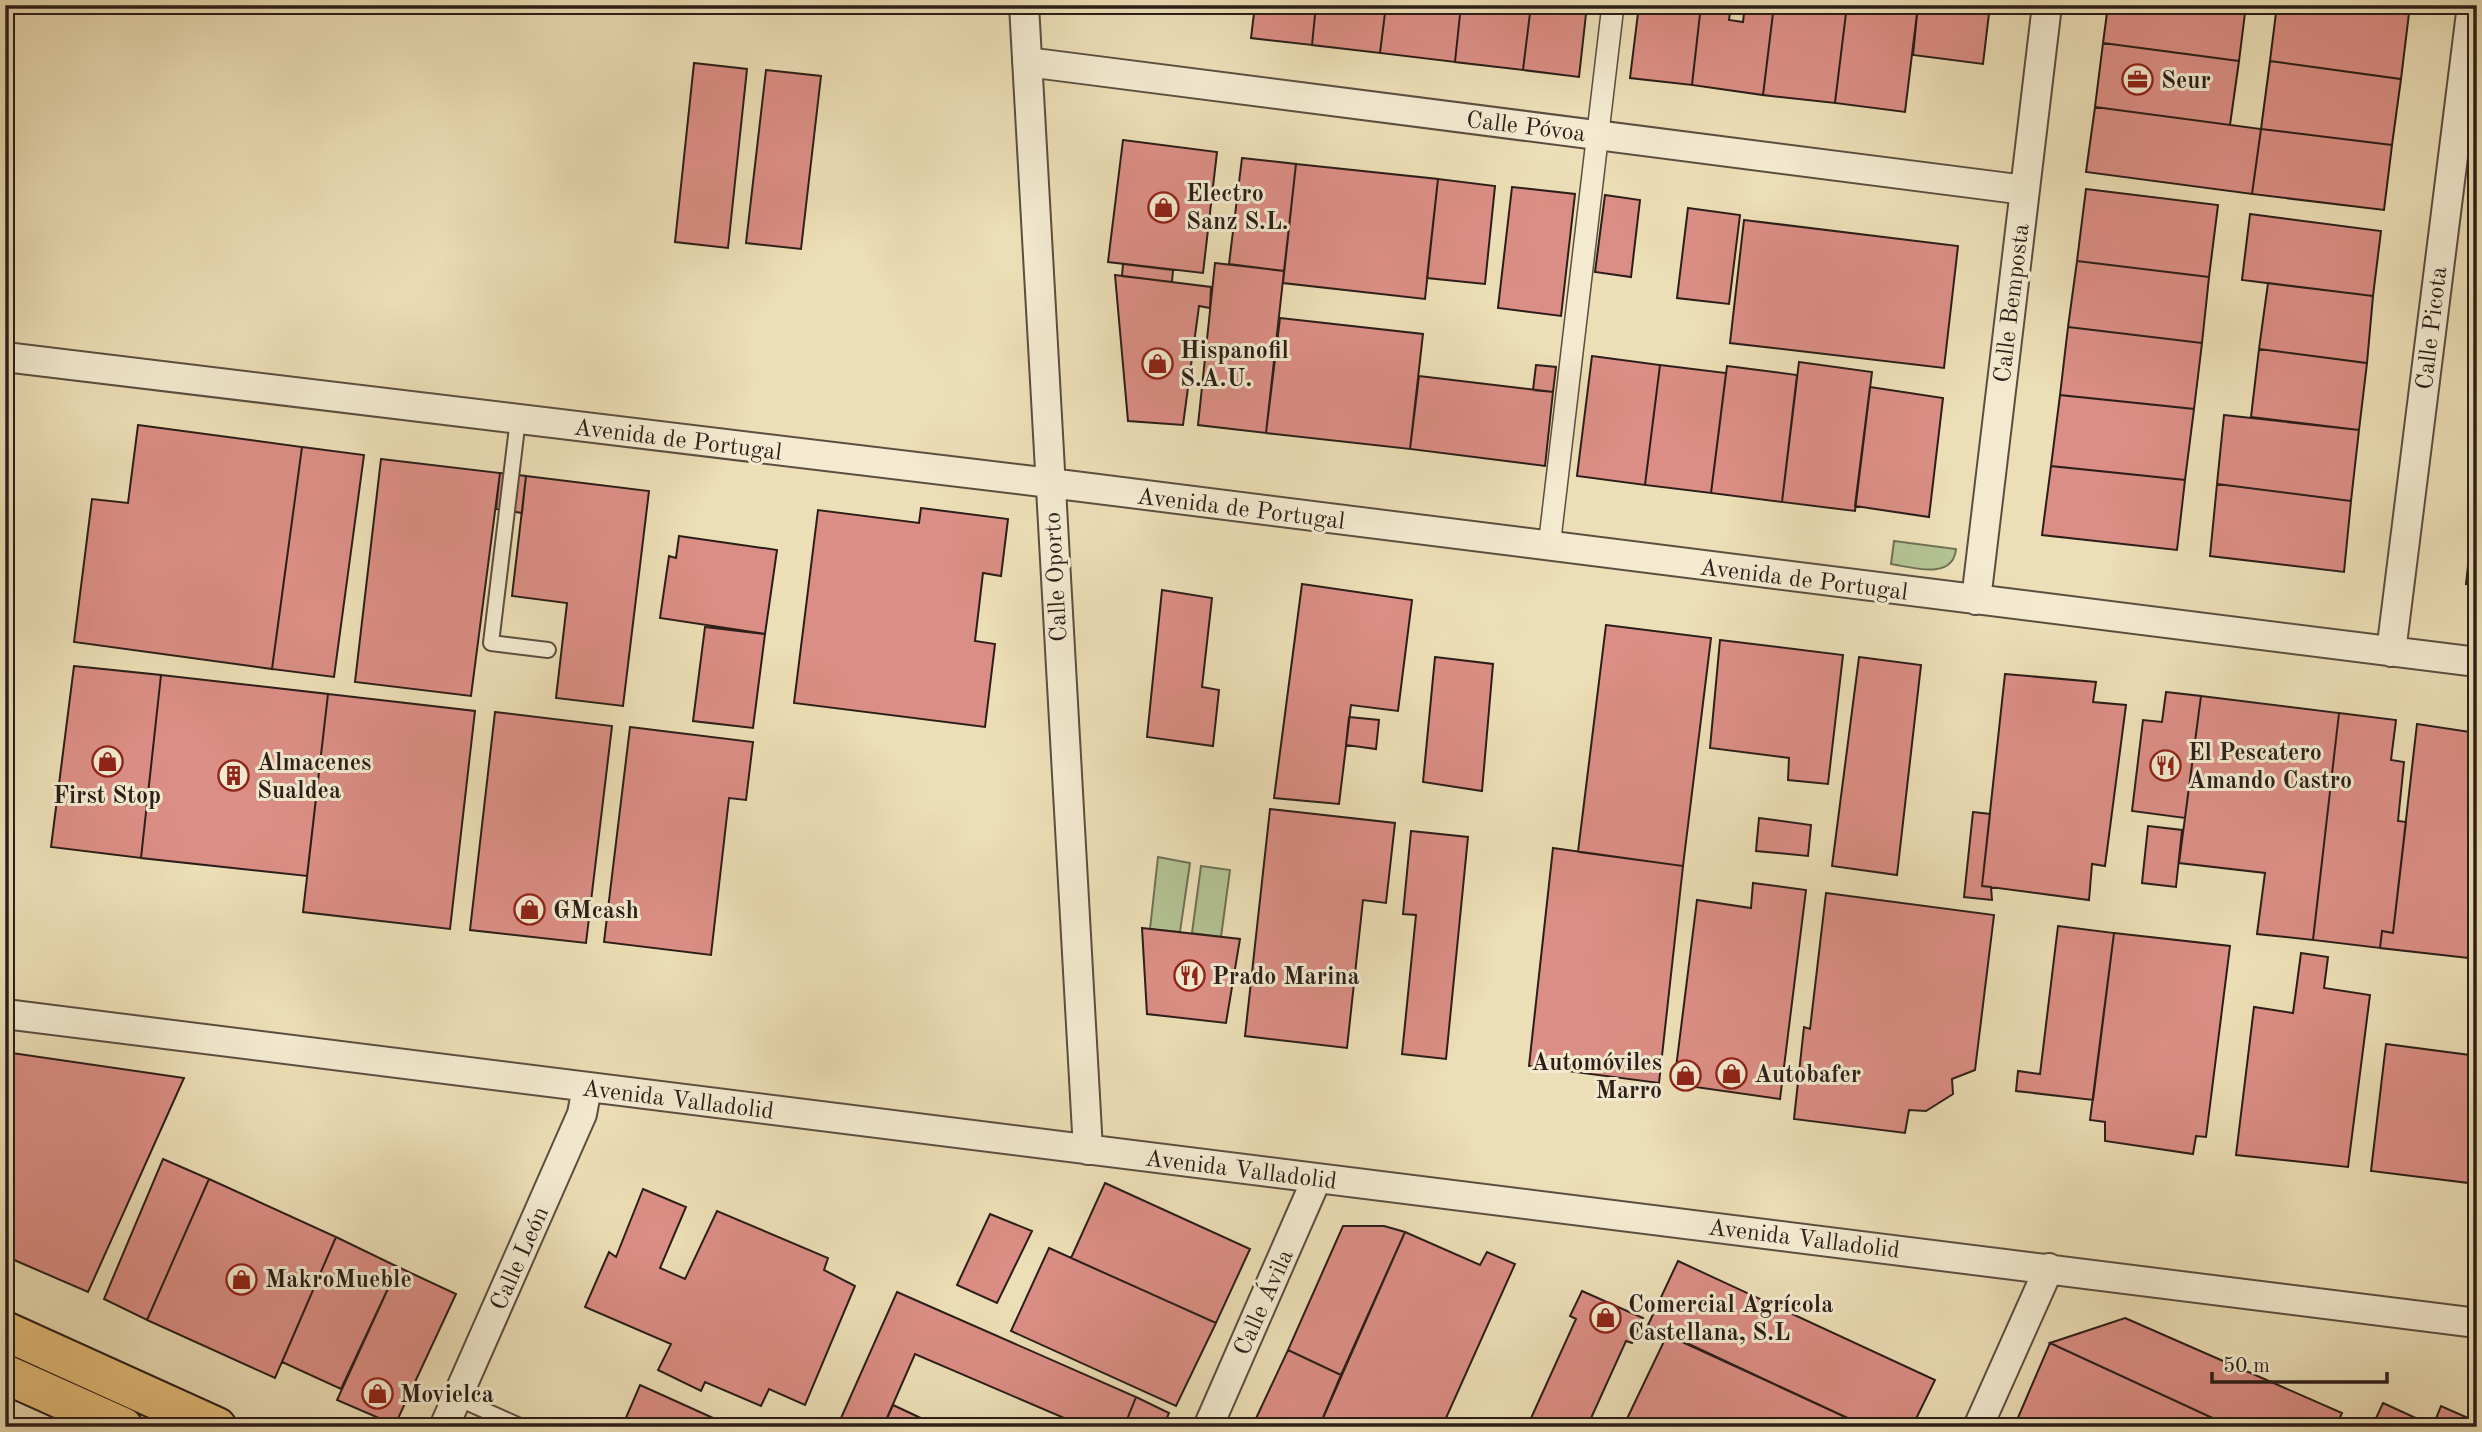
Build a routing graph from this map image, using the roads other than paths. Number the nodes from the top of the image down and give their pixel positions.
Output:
1 (1024, 5) edge
2 (1613, 5) edge
3 (2047, 5) edge
4 (2472, 5) edge
5 (1027, 62) junction
6 (1597, 135) junction
7 (2025, 190) junction
8 (5, 357) edge
9 (518, 419) junction
10 (1050, 483) junction
11 (1549, 547) junction
12 (1976, 600) junction
13 (548, 649) dead end
14 (2390, 652) junction
15 (2477, 662) edge
16 (5, 1014) edge
17 (587, 1087) junction
18 (1088, 1150) junction
19 (1317, 1178) junction
20 (2049, 1268) junction
21 (2477, 1323) edge
22 (5, 1331) edge
23 (10, 1381) edge
24 (457, 1398) junction
25 (123, 1427) edge
26 (218, 1427) edge
27 (444, 1427) edge
28 (522, 1427) edge
29 (1208, 1427) edge
30 (1978, 1427) edge

1 - 5 street, Calle Oporto
2 - 6 street
3 - 7 street, Calle Bemposta
4 - 14 street, Calle Picota
5 - 6 street, Calle Póvoa
5 - 10 street, Calle Oporto
6 - 7 street, Calle Póvoa
6 - 11 street
7 - 12 street, Calle Bemposta
8 - 9 street, Avenida de Portugal
9 - 10 street, Avenida de Portugal
9 - 13 lane
10 - 11 street, Avenida de Portugal
10 - 18 street, Calle Oporto
11 - 12 street, Avenida de Portugal
12 - 14 street, Avenida de Portugal
14 - 15 street, Avenida de Portugal
16 - 17 street, Avenida Valladolid
17 - 18 street, Avenida Valladolid
17 - 24 street, Calle León
18 - 19 street, Avenida Valladolid
19 - 20 street, Avenida Valladolid
19 - 29 street, Calle Ávila
20 - 21 street, Avenida Valladolid
20 - 30 street
22 - 26 highway
23 - 25 highway
24 - 27 street, Calle León
24 - 28 lane

